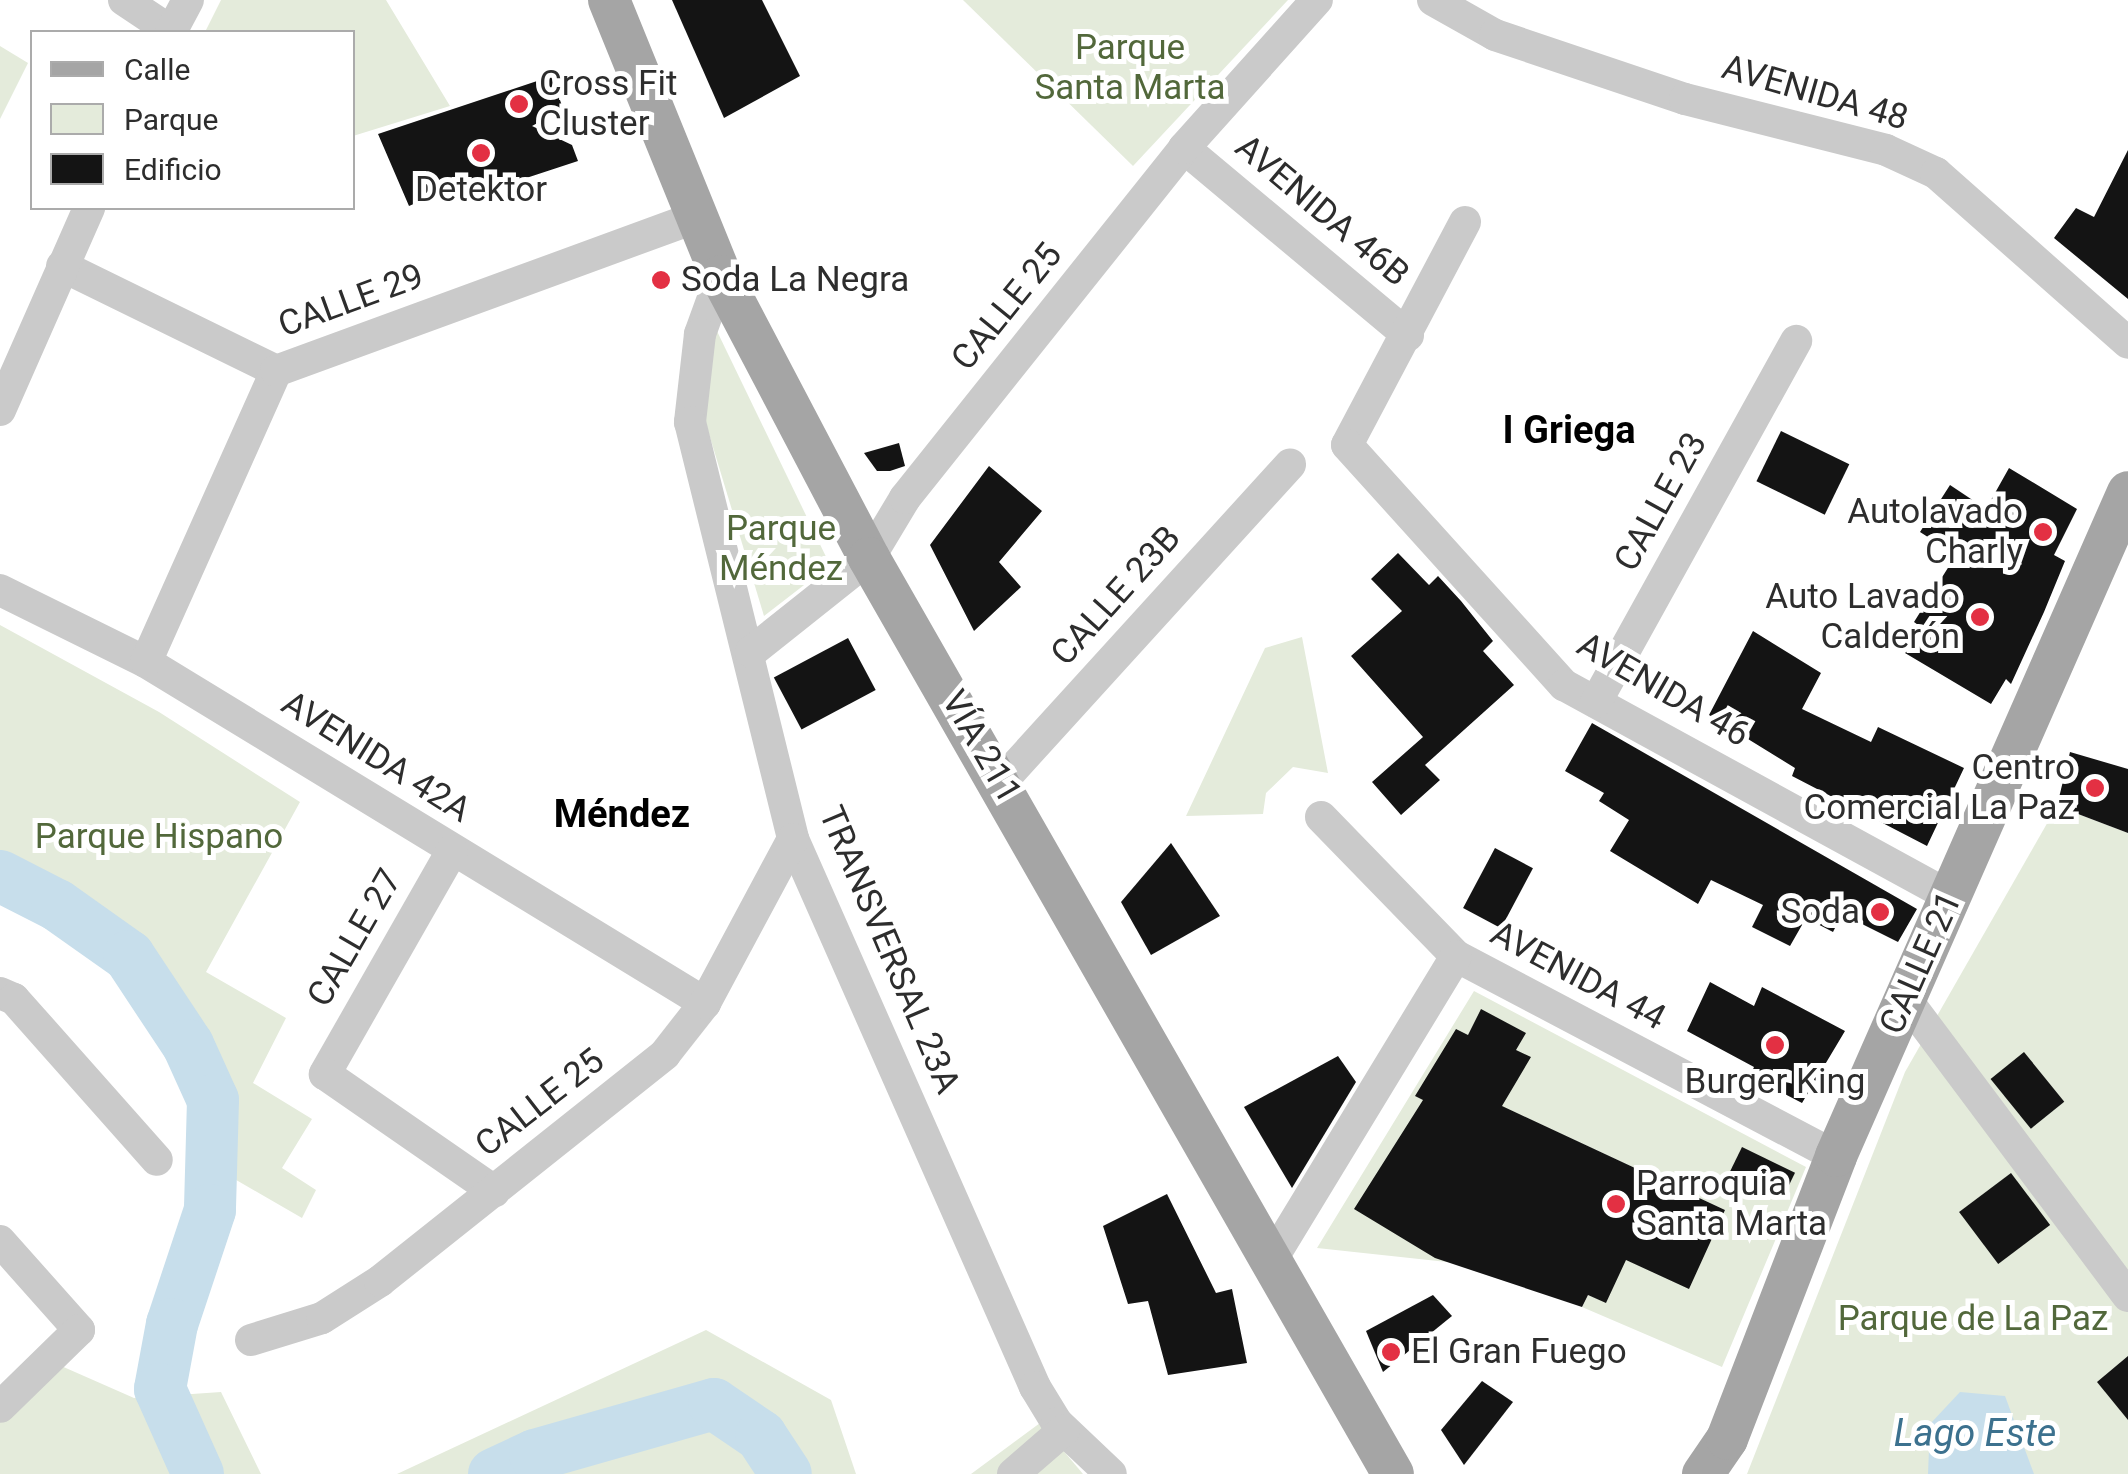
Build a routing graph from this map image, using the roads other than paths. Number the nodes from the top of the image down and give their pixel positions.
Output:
1 (124, 0) edge
2 (188, 0) edge
3 (609, 0) edge
4 (1317, 0) edge
5 (1432, 0) edge
6 (168, 30) edge
7 (172, 30) edge
8 (1184, 148) junction
9 (88, 210) edge
10 (696, 216) junction
11 (1465, 222) dead end
12 (62, 266) junction
13 (721, 276) junction
14 (1408, 335) junction
15 (1796, 341) dead end
16 (2128, 343) edge
17 (276, 370) junction
18 (0, 410) edge
19 (1290, 464) dead end
20 (2128, 492) edge
21 (869, 558) junction
22 (0, 590) edge
23 (751, 652) junction
24 (146, 662) junction
25 (1596, 702) junction
26 (1002, 781) junction
27 (1321, 817) dead end
28 (792, 839) junction
29 (452, 851) junction
30 (1950, 896) junction
31 (1456, 956) junction
32 (0, 992) edge
33 (1905, 998) junction
34 (705, 1003) junction
35 (1836, 1156) junction
36 (157, 1160) dead end
37 (494, 1191) junction
38 (0, 1240) edge
39 (1272, 1259) junction
40 (2128, 1296) edge
41 (251, 1340) dead end
42 (0, 1408) edge
43 (1073, 1441) junction
44 (1725, 1457) edge
45 (1012, 1474) edge
46 (1111, 1474) edge
47 (1393, 1474) edge
48 (1703, 1474) edge

1 - 6 street
2 - 7 street
3 - 10 main road, VÍA 211
4 - 8 street, CALLE 25
5 - 16 street, AVENIDA 48
8 - 14 street, AVENIDA 46B
8 - 21 street, CALLE 25
9 - 12 street
10 - 13 main road, VÍA 211
10 - 17 street, CALLE 29
11 - 14 street
12 - 17 street
12 - 18 street
13 - 21 main road, VÍA 211
13 - 23 street, TRANSVERSAL 23A
14 - 25 street, AVENIDA 46
15 - 25 street, CALLE 23
17 - 24 street, CALLE 29
19 - 26 street, CALLE 23B
20 - 30 main road, CALLE 21
21 - 23 street, CALLE 25
21 - 26 main road, VÍA 211
22 - 24 street, AVENIDA 42A
23 - 28 street, TRANSVERSAL 23A
24 - 29 street, AVENIDA 42A
25 - 30 street, AVENIDA 46
26 - 39 main road, VÍA 211
27 - 31 street, AVENIDA 44
28 - 34 street, CALLE 25
28 - 43 street, TRANSVERSAL 23A
29 - 34 street, AVENIDA 42A
29 - 37 street, CALLE 27
30 - 33 main road, CALLE 21
31 - 35 street, AVENIDA 44
31 - 39 street
32 - 36 street
33 - 35 main road, CALLE 21
33 - 40 street
34 - 37 street, CALLE 25
35 - 44 main road, CALLE 21
37 - 41 street, CALLE 25
38 - 42 street
39 - 47 main road, VÍA 211
43 - 45 street
43 - 46 street, TRANSVERSAL 23A
44 - 48 main road, CALLE 21

